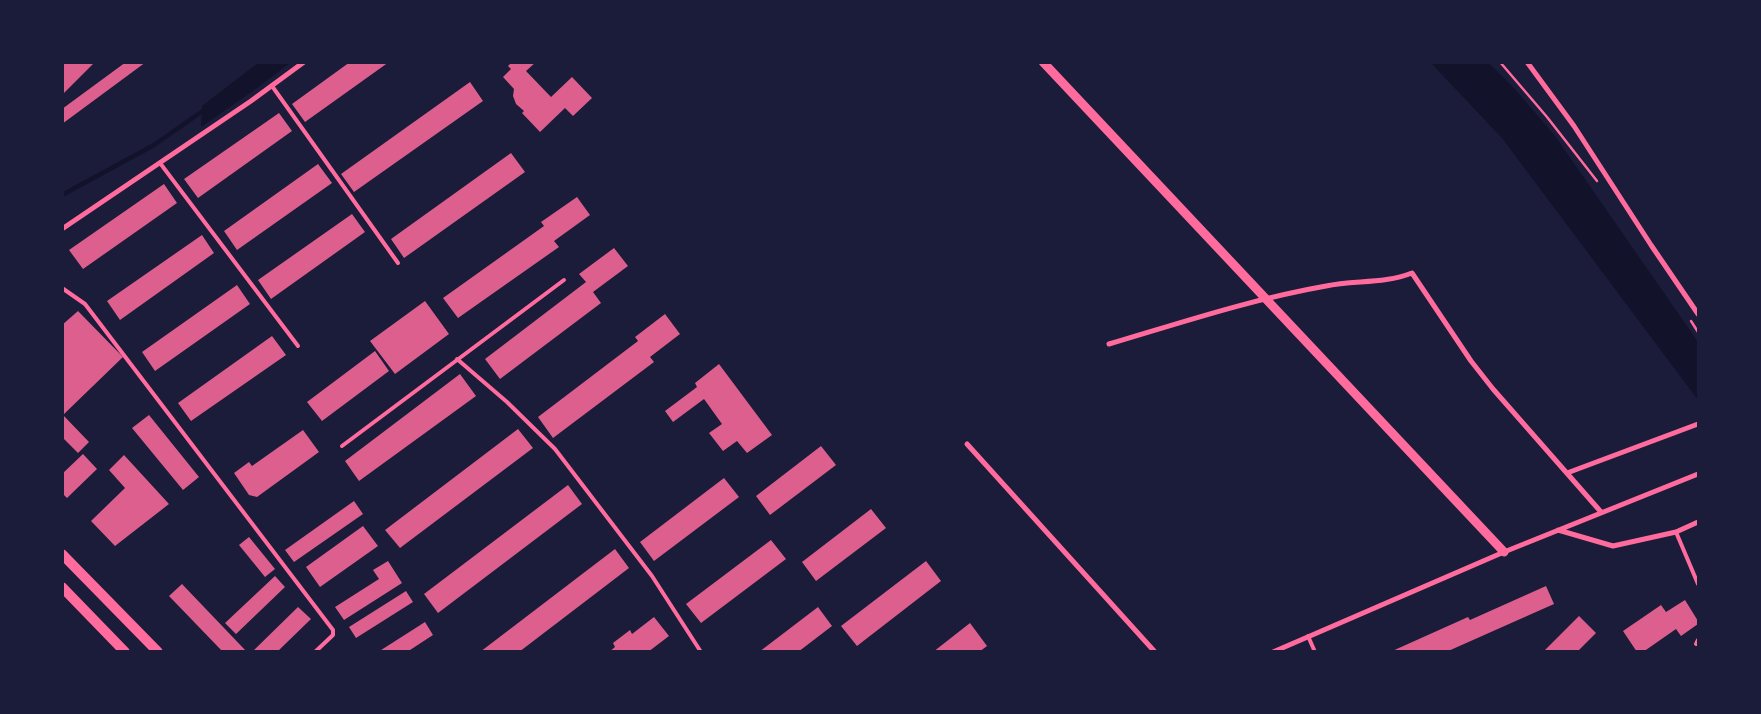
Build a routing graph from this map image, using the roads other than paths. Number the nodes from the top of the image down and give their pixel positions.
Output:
1 (304, 62) edge
2 (1043, 62) edge
3 (1527, 62) edge
4 (272, 86) junction
5 (160, 163) junction
6 (62, 229) edge
7 (398, 263) dead end
8 (564, 280) dead end
9 (62, 288) edge
10 (1266, 299) junction
11 (1698, 314) edge
12 (1109, 344) dead end
13 (298, 346) dead end
14 (458, 360) junction
15 (1698, 424) edge
16 (968, 444) dead end
17 (342, 446) dead end
18 (1567, 473) junction
19 (1698, 474) edge
20 (1602, 512) junction
21 (1698, 522) edge
22 (1558, 530) junction
23 (1676, 532) junction
24 (1504, 552) junction
25 (62, 554) edge
26 (1698, 584) edge
27 (62, 587) edge
28 (1308, 636) junction
29 (125, 652) edge
30 (158, 652) edge
31 (315, 652) edge
32 (702, 652) edge
33 (1155, 652) edge
34 (1273, 652) edge
35 (1315, 652) edge

1 - 4 street
2 - 10 street
3 - 11 street
4 - 5 street
4 - 7 lane
5 - 6 street
5 - 13 lane
8 - 14 lane
9 - 31 lane
10 - 12 street
10 - 18 street
10 - 24 street
14 - 17 lane
14 - 32 lane
15 - 18 street
16 - 33 street
18 - 20 street
19 - 20 street
20 - 22 street
21 - 23 street
22 - 23 street
22 - 24 street
23 - 26 lane
24 - 28 street
25 - 30 main road
27 - 29 main road
28 - 34 street
28 - 35 lane

